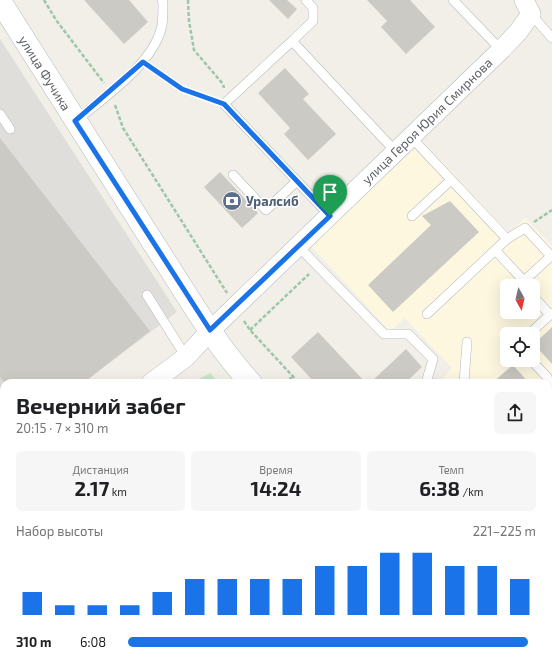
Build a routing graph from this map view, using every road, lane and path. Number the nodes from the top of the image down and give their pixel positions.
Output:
1 (0, 0) edge
2 (44, 0) edge
3 (162, 0) edge
4 (188, 0) edge
5 (306, 0) edge
6 (452, 0) edge
7 (528, 7) edge
8 (552, 38) edge
9 (292, 41) junction
10 (501, 50) junction
11 (143, 62) junction
12 (110, 91) junction
13 (224, 104) junction
14 (0, 114) edge
15 (75, 121) junction
16 (10, 129) dead end
17 (411, 137) junction
18 (396, 152) junction
19 (233, 175) dead end
20 (451, 180) junction
21 (297, 181) junction
22 (552, 210) edge
23 (330, 216) junction
24 (412, 216) dead end
25 (525, 228) junction
26 (507, 239) junction
27 (298, 246) junction
28 (495, 250) junction
29 (318, 265) junction
30 (522, 279) edge
31 (530, 279) edge
32 (147, 295) dead end
33 (540, 303) edge
34 (235, 307) junction
35 (427, 314) dead end
36 (551, 314) edge
37 (537, 327) edge
38 (210, 330) junction
39 (250, 330) junction
40 (466, 342) dead end
41 (186, 357) junction
42 (538, 367) edge
43 (293, 376) junction
44 (156, 379) edge
45 (247, 379) edge
46 (290, 379) edge
47 (296, 379) edge
48 (427, 379) edge
49 (464, 379) edge
50 (548, 379) edge

1 - 15 street, улица Фучика
2 - 12 path
3 - 11 lane
4 - 13 path
5 - 9 lane
6 - 10 lane
7 - 8 lane
7 - 10 street, улица Героя Юрия Смирнова
9 - 13 lane
9 - 18 lane
10 - 17 street, улица Героя Юрия Смирнова
11 - 12 lane
11 - 13 path
12 - 15 lane
12 - 34 path
13 - 21 lane
14 - 16 lane
15 - 38 street, улица Фучика
17 - 18 street, улица Героя Юрия Смирнова
17 - 20 lane
18 - 23 street, улица Героя Юрия Смирнова
19 - 21 lane
20 - 24 lane
20 - 26 lane
21 - 23 lane
22 - 25 path
23 - 27 street, улица Героя Юрия Смирнова
25 - 26 lane
25 - 31 lane
26 - 28 lane
27 - 29 lane
27 - 34 street, улица Героя Юрия Смирнова
28 - 30 lane
28 - 35 lane
29 - 39 path
29 - 48 lane
32 - 41 lane
33 - 36 lane
34 - 38 street, улица Героя Юрия Смирнова
34 - 39 path
36 - 37 lane
38 - 41 street, улица Героя Юрия Смирнова
38 - 45 street, улица Фучика
39 - 43 path
40 - 49 lane
41 - 44 street, улица Героя Юрия Смирнова
42 - 50 lane
43 - 46 path
43 - 47 path

